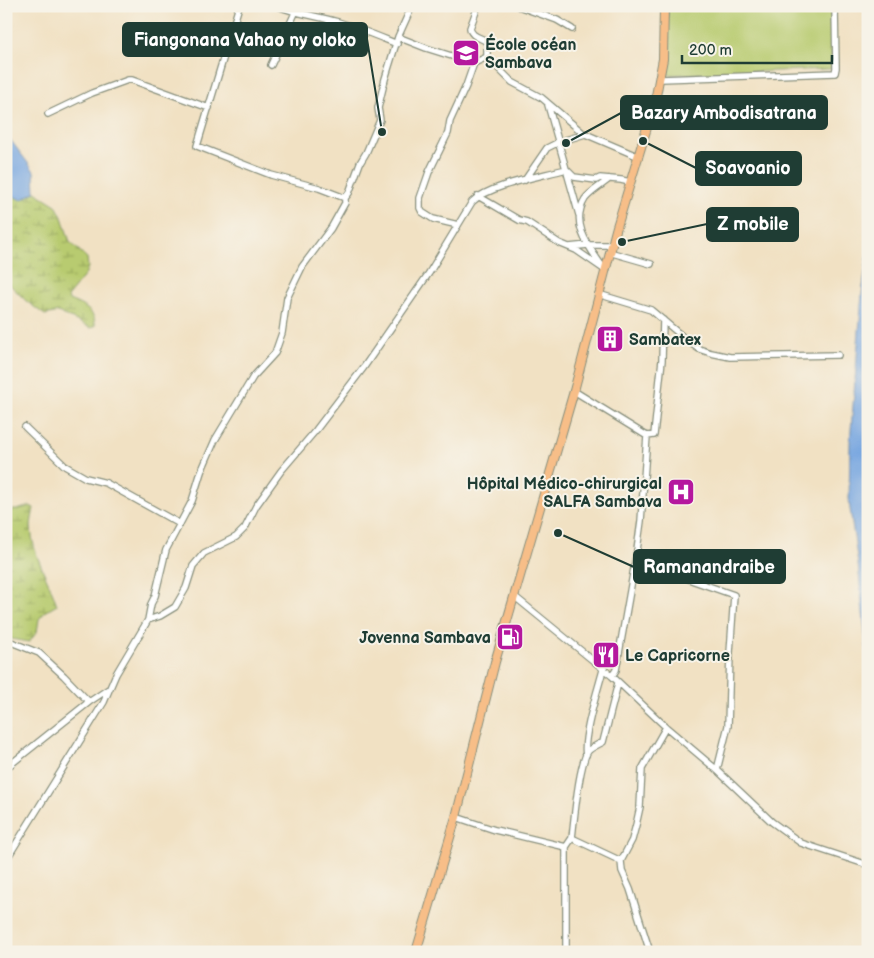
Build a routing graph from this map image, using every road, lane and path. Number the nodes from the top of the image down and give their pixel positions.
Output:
1 (238, 6) edge
2 (278, 6) edge
3 (303, 6) edge
4 (412, 6) edge
5 (478, 6) edge
6 (518, 6) edge
7 (664, 6) edge
8 (835, 6) edge
9 (295, 13) junction
10 (572, 29) dead end
11 (398, 37) junction
12 (397, 44) junction
13 (487, 57) junction
14 (474, 63) junction
15 (271, 66) dead end
16 (661, 79) junction
17 (548, 105) junction
18 (209, 108) junction
19 (48, 114) dead end
20 (585, 134) junction
21 (559, 142) junction
22 (637, 156) junction
23 (566, 169) junction
24 (609, 179) junction
25 (525, 180) junction
26 (630, 182) junction
27 (478, 196) junction
28 (345, 198) junction
29 (579, 214) junction
30 (458, 225) junction
31 (588, 245) junction
32 (569, 247) junction
33 (610, 248) junction
34 (651, 264) dead end
35 (605, 270) junction
36 (598, 294) junction
37 (663, 320) junction
38 (838, 355) dead end
39 (574, 391) junction
40 (25, 427) dead end
41 (647, 436) junction
42 (180, 524) junction
43 (636, 557) junction
44 (514, 596) junction
45 (148, 620) junction
46 (6, 640) edge
47 (603, 670) junction
48 (612, 676) junction
49 (618, 683) junction
50 (110, 688) junction
51 (89, 702) junction
52 (666, 727) junction
53 (586, 756) junction
54 (6, 768) edge
55 (717, 770) junction
56 (456, 817) junction
57 (572, 838) junction
58 (566, 847) junction
59 (6, 860) edge
60 (620, 861) junction
61 (868, 864) edge
62 (416, 952) edge
63 (566, 952) edge
64 (650, 952) edge

1 - 18 street
2 - 9 street
3 - 9 street
4 - 11 street
5 - 13 street
6 - 10 street
7 - 16 main road
8 - 16 street
9 - 12 street
9 - 15 street
11 - 12 street
11 - 14 street
12 - 28 street
13 - 14 street
13 - 17 street
14 - 30 street
16 - 22 main road
17 - 20 street
17 - 21 street
18 - 19 street
18 - 28 street
20 - 21 street
20 - 22 street
21 - 23 street
21 - 25 street
22 - 26 main road
23 - 24 street
23 - 25 street
23 - 29 street
24 - 26 street
24 - 29 street
25 - 27 street
26 - 33 main road
27 - 30 street
27 - 32 street
28 - 42 street
29 - 31 street
30 - 45 street
31 - 32 street
31 - 33 street
31 - 35 street
32 - 35 street
33 - 34 street
33 - 35 main road
35 - 36 main road
36 - 37 street
36 - 39 main road
37 - 38 street
37 - 41 street
39 - 41 street
39 - 44 main road
40 - 42 street
41 - 43 street
42 - 45 street
43 - 48 street
43 - 55 street
44 - 47 street
44 - 56 main road
45 - 50 street
46 - 51 street
47 - 48 street
47 - 53 street
48 - 49 street
49 - 52 street
49 - 53 street
50 - 51 street
50 - 59 street
51 - 54 street
52 - 55 street
52 - 60 street
53 - 57 street
55 - 61 street
56 - 58 street
56 - 62 main road
57 - 58 street
57 - 60 street
58 - 63 street
60 - 64 street

